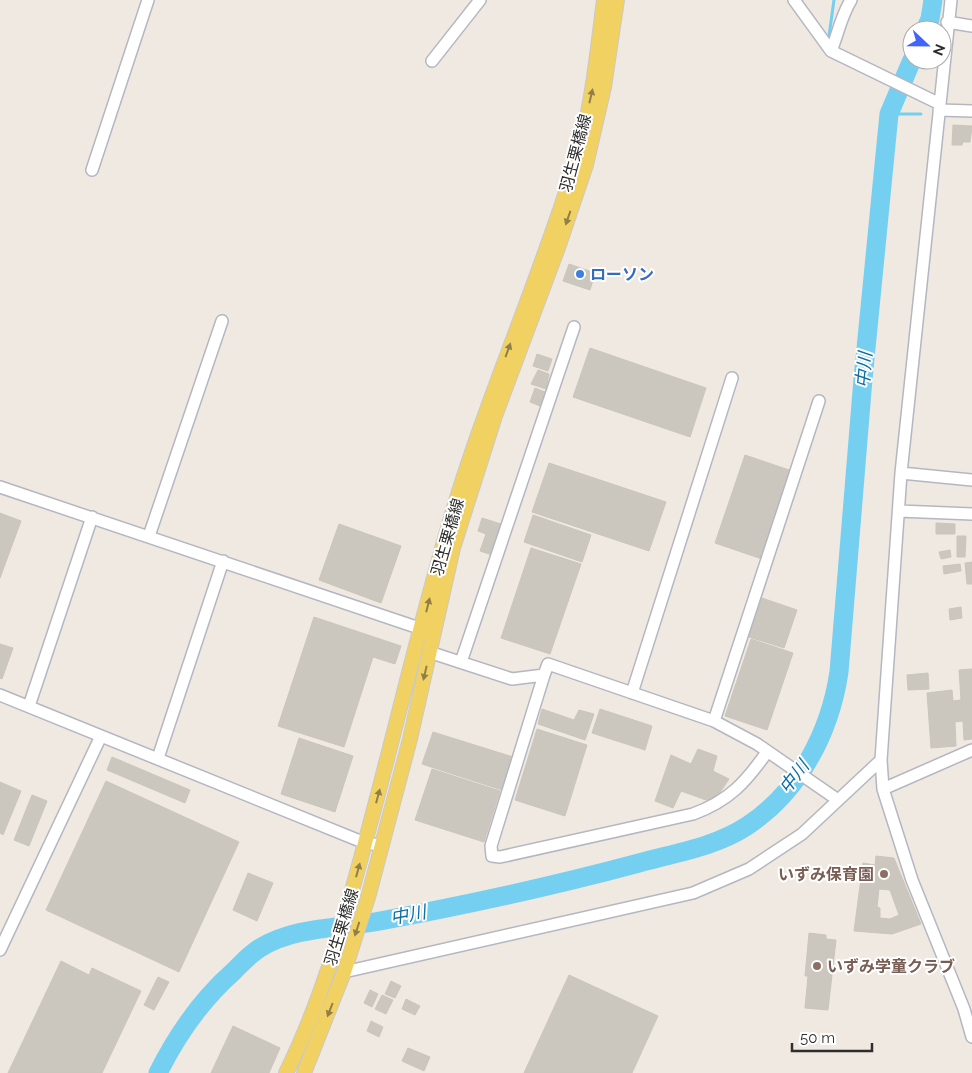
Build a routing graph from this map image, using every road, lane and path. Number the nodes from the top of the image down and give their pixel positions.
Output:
1 (148, 0) edge
2 (480, 0) edge
3 (604, 0) edge
4 (617, 0) edge
5 (794, 0) edge
6 (851, 0) edge
7 (950, 0) edge
8 (947, 20) edge
9 (952, 23) edge
10 (972, 26) edge
11 (831, 50) junction
12 (432, 61) dead end
13 (942, 70) edge
14 (939, 107) junction
15 (972, 111) edge
16 (92, 170) dead end
17 (222, 321) dead end
18 (574, 327) dead end
19 (732, 378) dead end
20 (819, 401) dead end
21 (901, 473) junction
22 (972, 480) edge
23 (0, 488) edge
24 (898, 512) junction
25 (972, 514) edge
26 (92, 517) junction
27 (149, 536) junction
28 (223, 561) junction
29 (422, 629) junction
30 (430, 652) junction
31 (461, 662) junction
32 (544, 675) junction
33 (632, 693) junction
34 (0, 695) edge
35 (29, 706) junction
36 (714, 721) junction
37 (101, 736) junction
38 (972, 750) edge
39 (768, 752) junction
40 (158, 758) junction
41 (881, 760) junction
42 (882, 789) junction
43 (838, 800) junction
44 (365, 843) junction
45 (380, 844) junction
46 (0, 950) edge
47 (345, 968) junction
48 (968, 1009) edge
49 (972, 1037) edge
50 (286, 1073) edge
51 (304, 1073) edge

1 - 16 street
2 - 12 street
29 -> 3 main road, 羽生栗橋線
4 -> 30 main road, 羽生栗橋線
5 - 11 street
6 - 11 street
7 - 8 street
9 - 10 street
11 - 14 street
13 - 14 street
14 - 15 street
14 - 21 street
17 - 27 street
18 - 31 street
19 - 33 street
20 - 36 street
21 - 22 street
21 - 24 street
23 - 26 street
24 - 25 street
24 - 41 street
26 - 27 street
26 - 35 street
27 - 28 street
28 - 29 street
28 - 40 street
44 -> 29 main road, 羽生栗橋線
30 - 31 street
30 -> 45 main road, 羽生栗橋線
31 - 32 street
32 - 33 street
32 - 39 street
33 - 36 street
34 - 35 street
35 - 37 street
36 - 39 street
37 - 40 street
37 - 46 street
38 - 42 street
39 - 43 street
40 - 44 street
41 - 42 street
41 - 43 street
42 - 48 street
43 - 47 street
44 - 45 street
50 -> 44 main road, 羽生栗橋線
45 -> 47 main road, 羽生栗橋線
47 -> 51 main road, 羽生栗橋線
48 - 49 street

